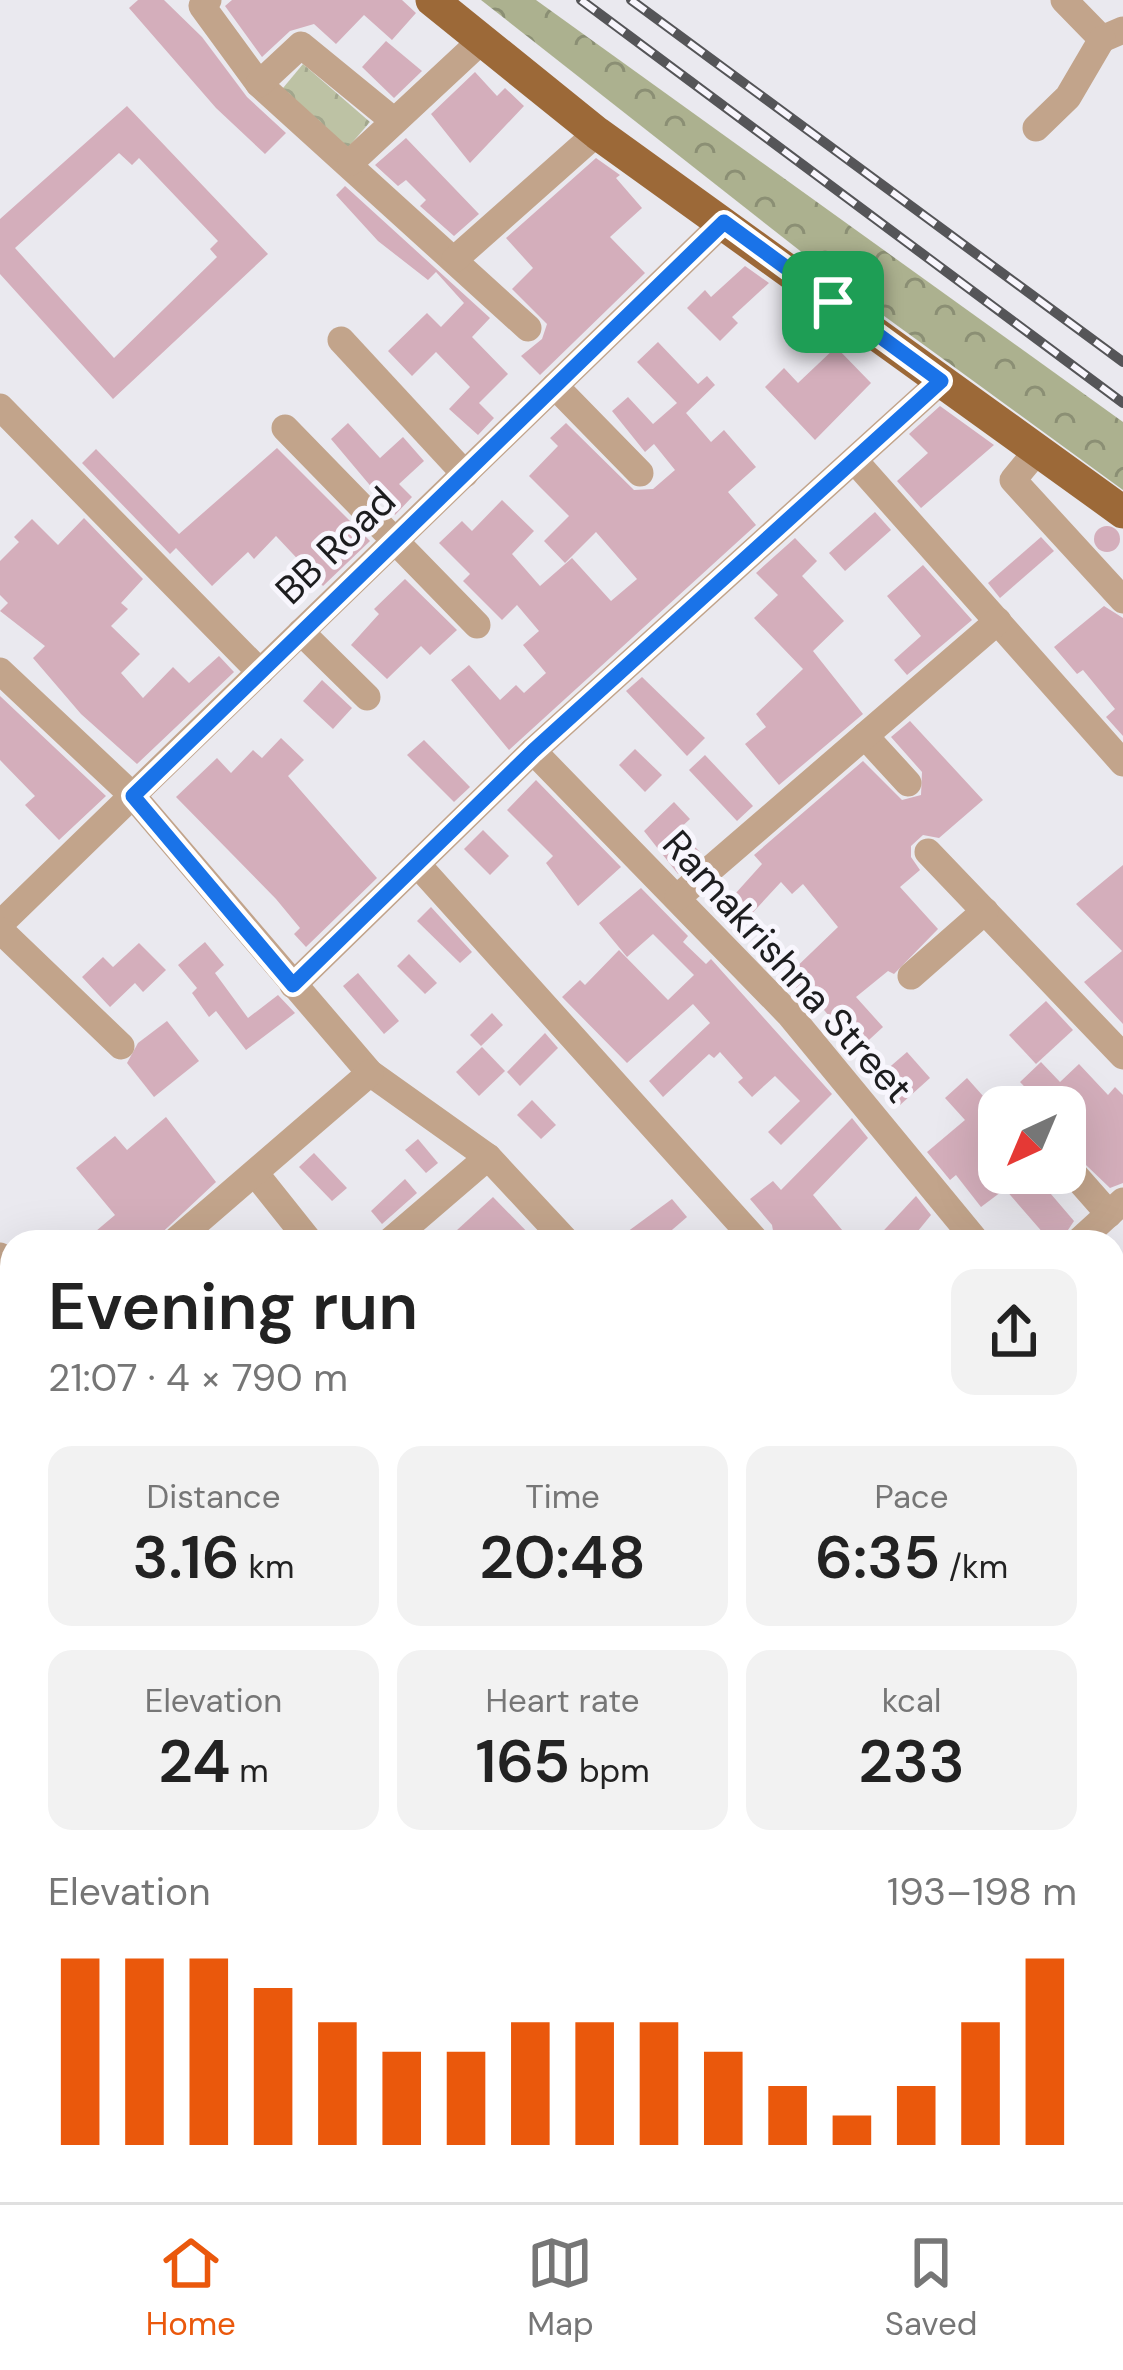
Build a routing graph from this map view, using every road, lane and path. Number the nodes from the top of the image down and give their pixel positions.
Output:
1 (208, 0) edge
2 (432, 0) edge
3 (1064, 0) edge
4 (1112, 34) edge
5 (482, 40) junction
6 (260, 84) junction
7 (394, 121) junction
8 (1036, 128) dead end
9 (597, 133) junction
10 (351, 162) junction
11 (724, 222) junction
12 (455, 259) junction
13 (528, 328) dead end
14 (341, 340) dead end
15 (941, 381) junction
16 (554, 386) junction
17 (0, 407) edge
18 (285, 428) dead end
19 (1037, 451) junction
20 (855, 460) junction
21 (640, 473) dead end
22 (465, 474) junction
23 (1123, 512) edge
24 (395, 541) junction
25 (1123, 601) edge
26 (998, 621) junction
27 (477, 625) dead end
28 (301, 632) junction
29 (0, 671) edge
30 (260, 672) junction
31 (367, 697) dead end
32 (865, 736) junction
33 (533, 751) junction
34 (1123, 763) edge
35 (908, 783) dead end
36 (133, 796) junction
37 (928, 852) dead end
38 (417, 865) junction
39 (678, 897) junction
40 (985, 911) junction
41 (0, 927) edge
42 (911, 976) dead end
43 (293, 985) junction
44 (121, 1046) dead end
45 (1123, 1057) edge
46 (370, 1073) junction
47 (488, 1157) junction
48 (255, 1173) junction
49 (1086, 1182) edge
50 (1116, 1208) edge
51 (187, 1230) edge
52 (300, 1230) edge
53 (403, 1230) edge
54 (556, 1230) edge
55 (746, 1230) edge
56 (967, 1230) edge
57 (1091, 1230) edge

1 - 6 street
2 - 5 main road
3 - 4 street
4 - 8 street
5 - 7 street
5 - 9 main road
6 - 7 street
6 - 10 street
7 - 10 street
9 - 11 main road
9 - 12 street
10 - 12 street
11 - 15 main road
11 - 16 street, BB Road
12 - 13 street
14 - 22 street
15 - 19 main road
15 - 20 street
16 - 21 street
16 - 22 street, BB Road
17 - 30 street
18 - 24 street
19 - 23 main road
19 - 25 street
20 - 26 street
20 - 33 street
22 - 24 street, BB Road
24 - 27 street
24 - 28 street, BB Road
26 - 32 street
26 - 34 street
28 - 30 street, BB Road
28 - 31 street
29 - 36 street
30 - 36 street, BB Road
32 - 35 street
32 - 39 street
33 - 38 street
33 - 39 street, Ramakrishna Street
36 - 41 street, BB Road
36 - 43 street
37 - 40 street
38 - 43 street
38 - 55 street
39 - 56 street, Ramakrishna Street
40 - 42 street
40 - 45 street
41 - 44 street
43 - 46 street
46 - 47 street
46 - 48 street
47 - 53 street
47 - 54 street
48 - 51 street
48 - 52 street
49 - 50 street
50 - 57 street

